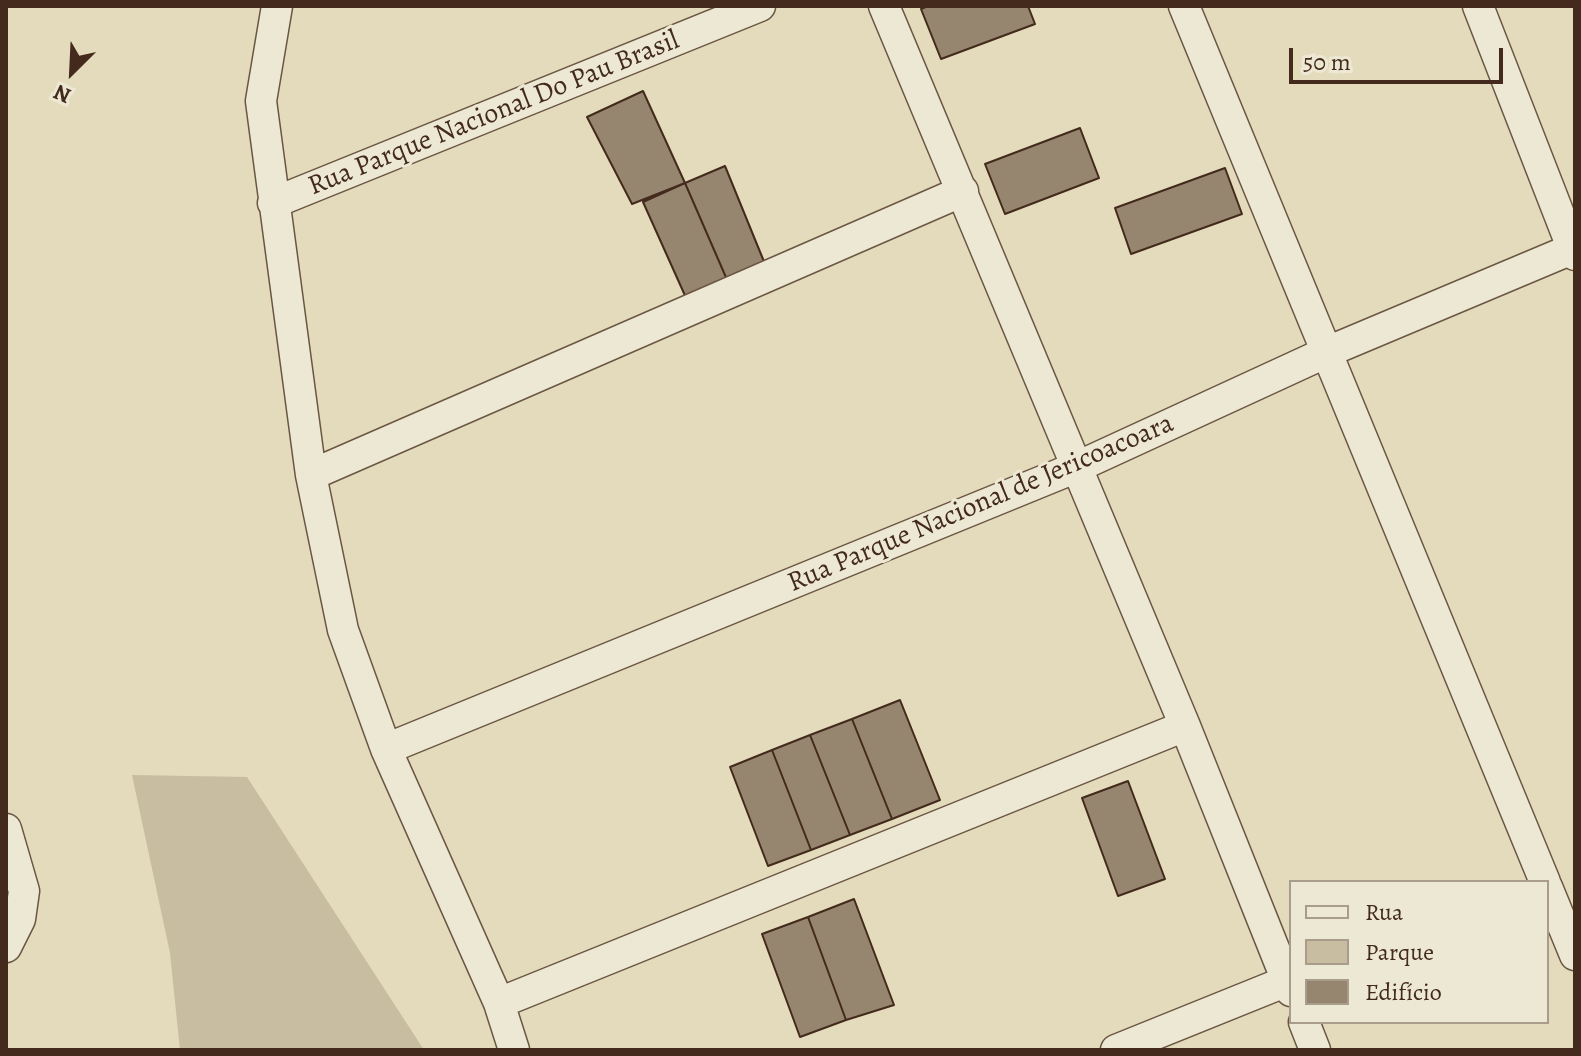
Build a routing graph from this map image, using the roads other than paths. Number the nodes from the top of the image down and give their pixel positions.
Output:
1 (277, 6) edge
2 (760, 6) edge
3 (884, 6) edge
4 (1184, 6) edge
5 (1478, 6) edge
6 (963, 191) junction
7 (273, 203) junction
8 (1574, 252) edge
9 (1327, 352) junction
10 (1077, 467) junction
11 (311, 475) junction
12 (1185, 726) junction
13 (386, 749) junction
14 (6, 829) edge
15 (1544, 880) edge
16 (1549, 891) edge
17 (6, 947) edge
18 (1575, 955) edge
19 (1289, 986) edge
20 (499, 1003) junction
21 (1305, 1024) edge
22 (514, 1050) edge
23 (1116, 1050) edge
24 (1315, 1050) edge

1 - 7 street
2 - 7 street, Rua Parque Nacional Do Pau Brasil
3 - 6 street
4 - 9 street
5 - 8 street
6 - 10 street
6 - 11 street
7 - 11 street
8 - 9 street, Rua Parque Nacional de Jericoacoara
9 - 10 street, Rua Parque Nacional de Jericoacoara
9 - 15 street
10 - 12 street
10 - 13 street, Rua Parque Nacional de Jericoacoara
11 - 13 street
12 - 19 street
12 - 20 street
13 - 20 street
14 - 17 street
16 - 18 street
19 - 23 street
20 - 22 street
21 - 24 street

